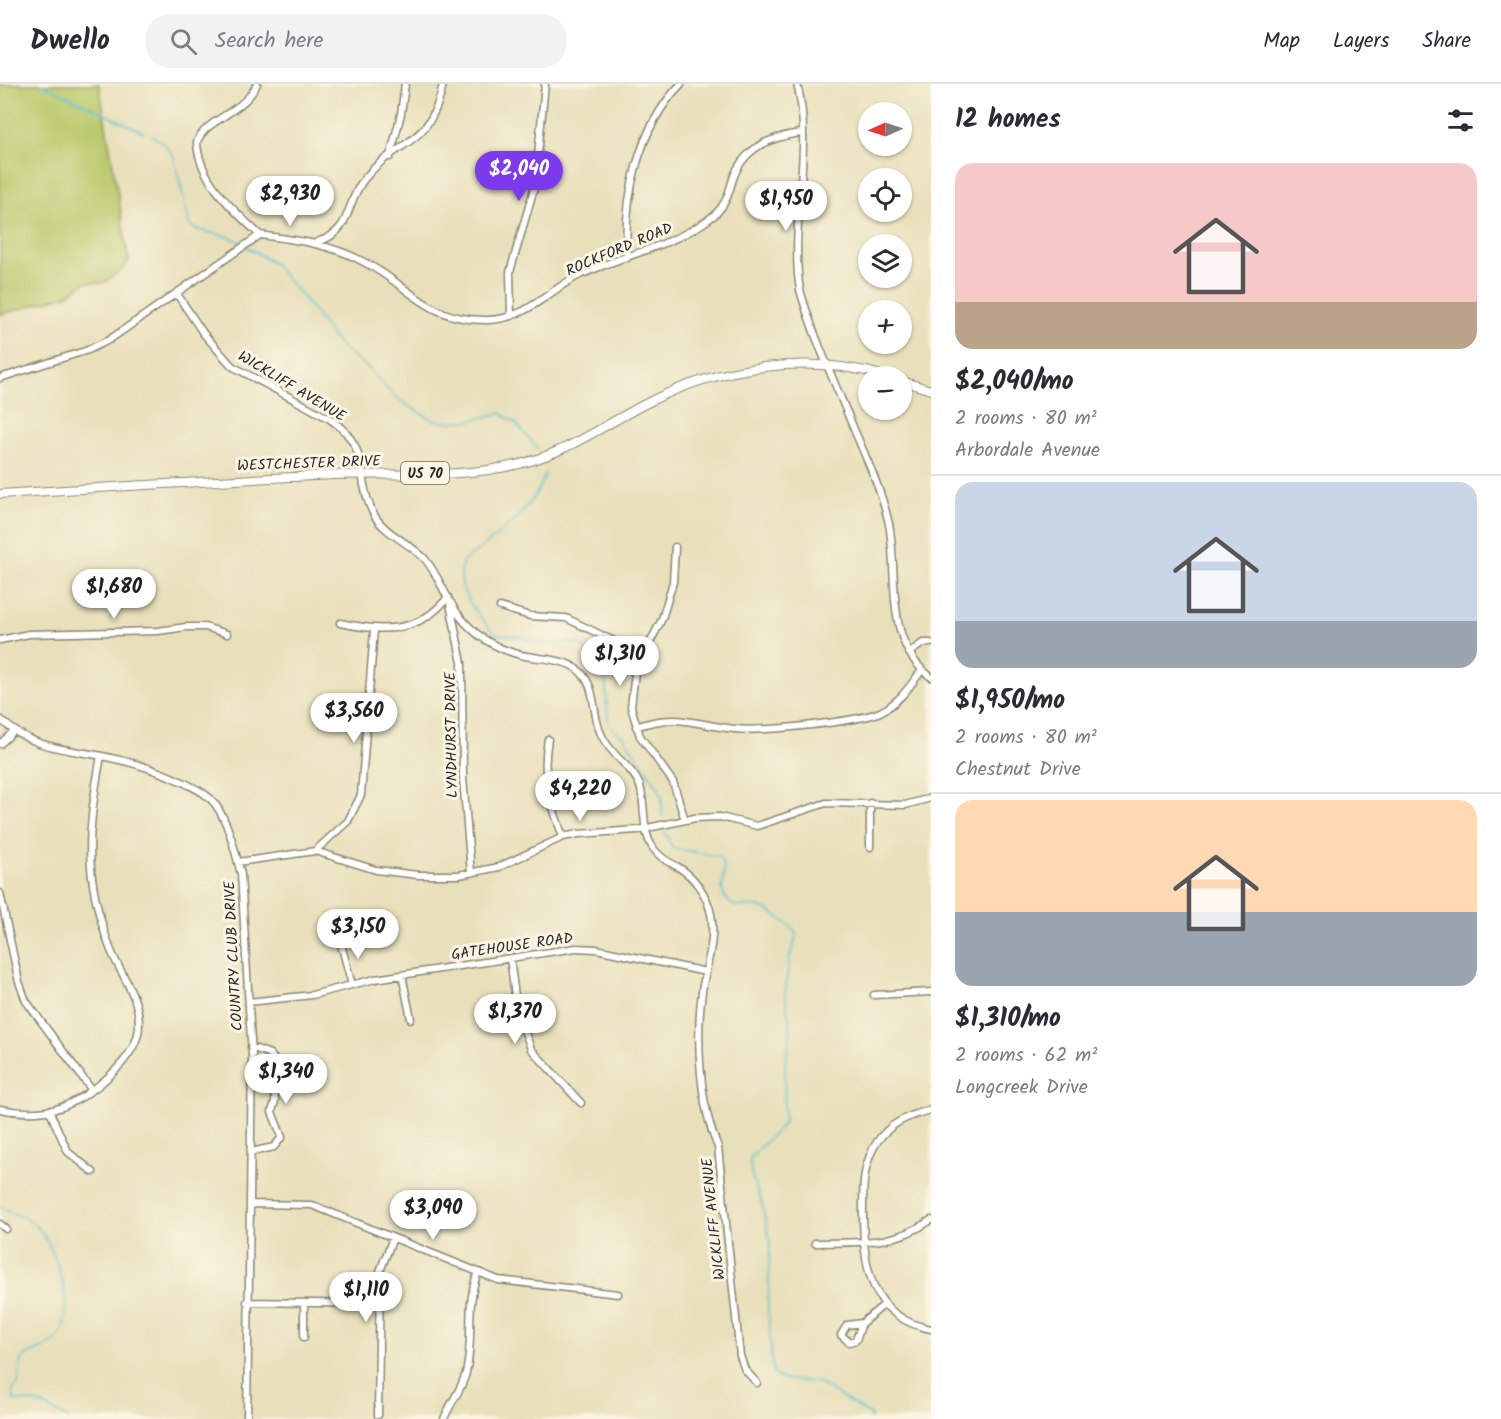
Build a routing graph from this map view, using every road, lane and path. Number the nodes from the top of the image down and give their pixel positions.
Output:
1 (257, 84) edge
2 (405, 84) edge
3 (442, 84) edge
4 (545, 84) edge
5 (681, 84) edge
6 (798, 84) edge
7 (674, 88) edge
8 (801, 133) junction
9 (390, 157) junction
10 (260, 235) junction
11 (317, 242) junction
12 (627, 258) junction
13 (177, 294) junction
14 (511, 316) junction
15 (830, 366) junction
16 (858, 371) edge
17 (0, 378) edge
18 (912, 384) edge
19 (931, 390) edge
20 (363, 474) junction
21 (0, 494) edge
22 (675, 547) dead end
23 (448, 597) junction
24 (500, 606) dead end
25 (340, 623) dead end
26 (374, 630) junction
27 (227, 634) dead end
28 (0, 639) edge
29 (931, 643) edge
30 (909, 653) junction
31 (643, 655) junction
32 (922, 670) junction
33 (931, 677) edge
34 (0, 719) edge
35 (636, 727) junction
36 (13, 732) junction
37 (548, 739) dead end
38 (0, 744) edge
39 (101, 756) junction
40 (931, 798) edge
41 (870, 803) junction
42 (685, 820) junction
43 (646, 828) junction
44 (563, 837) junction
45 (870, 847) dead end
46 (315, 851) junction
47 (238, 862) junction
48 (471, 873) junction
49 (0, 893) edge
50 (3, 928) edge
51 (340, 940) dead end
52 (510, 958) junction
53 (706, 972) junction
54 (402, 975) junction
55 (352, 985) junction
56 (931, 992) edge
57 (874, 996) dead end
58 (249, 1002) junction
59 (411, 1019) dead end
60 (251, 1047) junction
61 (91, 1089) junction
62 (582, 1103) dead end
63 (0, 1109) edge
64 (49, 1110) junction
65 (931, 1110) edge
66 (251, 1152) junction
67 (93, 1172) dead end
68 (250, 1204) junction
69 (931, 1220) edge
70 (0, 1224) edge
71 (6, 1229) dead end
72 (393, 1238) junction
73 (864, 1242) junction
74 (815, 1243) dead end
75 (478, 1272) junction
76 (618, 1294) dead end
77 (247, 1302) junction
78 (304, 1303) junction
79 (378, 1304) junction
80 (885, 1304) junction
81 (862, 1323) dead end
82 (931, 1329) edge
83 (304, 1337) dead end
84 (757, 1383) dead end
85 (378, 1415) dead end
86 (445, 1418) edge
87 (247, 1419) edge
88 (453, 1419) edge

1 - 10 street
2 - 9 street
3 - 9 street
4 - 14 street
5 - 7 street
6 - 8 street
7 - 12 street
8 - 12 street, ROCKFORD ROAD
8 - 15 street
9 - 11 street
10 - 11 street, ROCKFORD ROAD
10 - 13 street
11 - 14 street, ROCKFORD ROAD
12 - 14 street, ROCKFORD ROAD
13 - 17 street
13 - 20 street, WICKLIFF AVENUE
15 - 16 main road, WESTCHESTER DRIVE / US 70
15 - 20 main road, WESTCHESTER DRIVE / US 70
15 - 30 street
18 - 19 main road
20 - 21 main road, WESTCHESTER DRIVE / US 70
20 - 23 street, WICKLIFF AVENUE
22 - 31 street
23 - 26 street
23 - 43 street, WICKLIFF AVENUE
23 - 48 street, LYNDHURST DRIVE
24 - 31 street
25 - 26 street
26 - 46 street
27 - 28 street
29 - 30 street
30 - 32 street
31 - 35 street
32 - 33 street
32 - 35 street
34 - 36 street, COUNTRY CLUB DRIVE
35 - 42 street
36 - 38 street
36 - 39 street, COUNTRY CLUB DRIVE
37 - 44 street
39 - 47 street, COUNTRY CLUB DRIVE
39 - 61 street
40 - 41 street
41 - 42 street
41 - 45 street
42 - 43 street
43 - 44 street
43 - 53 street, WICKLIFF AVENUE
44 - 48 street
46 - 47 street
46 - 48 street
47 - 58 street, COUNTRY CLUB DRIVE
49 - 50 street
50 - 61 street
51 - 55 street
52 - 53 street, GATEHOUSE ROAD
52 - 54 street, GATEHOUSE ROAD
52 - 62 street
53 - 84 street, WICKLIFF AVENUE
54 - 55 street, GATEHOUSE ROAD
54 - 59 street
55 - 58 street, GATEHOUSE ROAD
56 - 57 street
58 - 60 street, COUNTRY CLUB DRIVE
60 - 66 street, COUNTRY CLUB DRIVE
60 - 66 street
61 - 64 street
63 - 64 street
64 - 67 street
65 - 73 street
66 - 68 street, COUNTRY CLUB DRIVE
68 - 72 street
68 - 77 street, COUNTRY CLUB DRIVE
69 - 73 street
70 - 71 street
72 - 75 street
72 - 79 street
73 - 74 street
73 - 80 street
75 - 76 street
75 - 86 street
77 - 78 street
77 - 87 street, COUNTRY CLUB DRIVE
78 - 79 street
78 - 83 street
79 - 85 street
80 - 81 street
80 - 82 street
86 - 88 street

